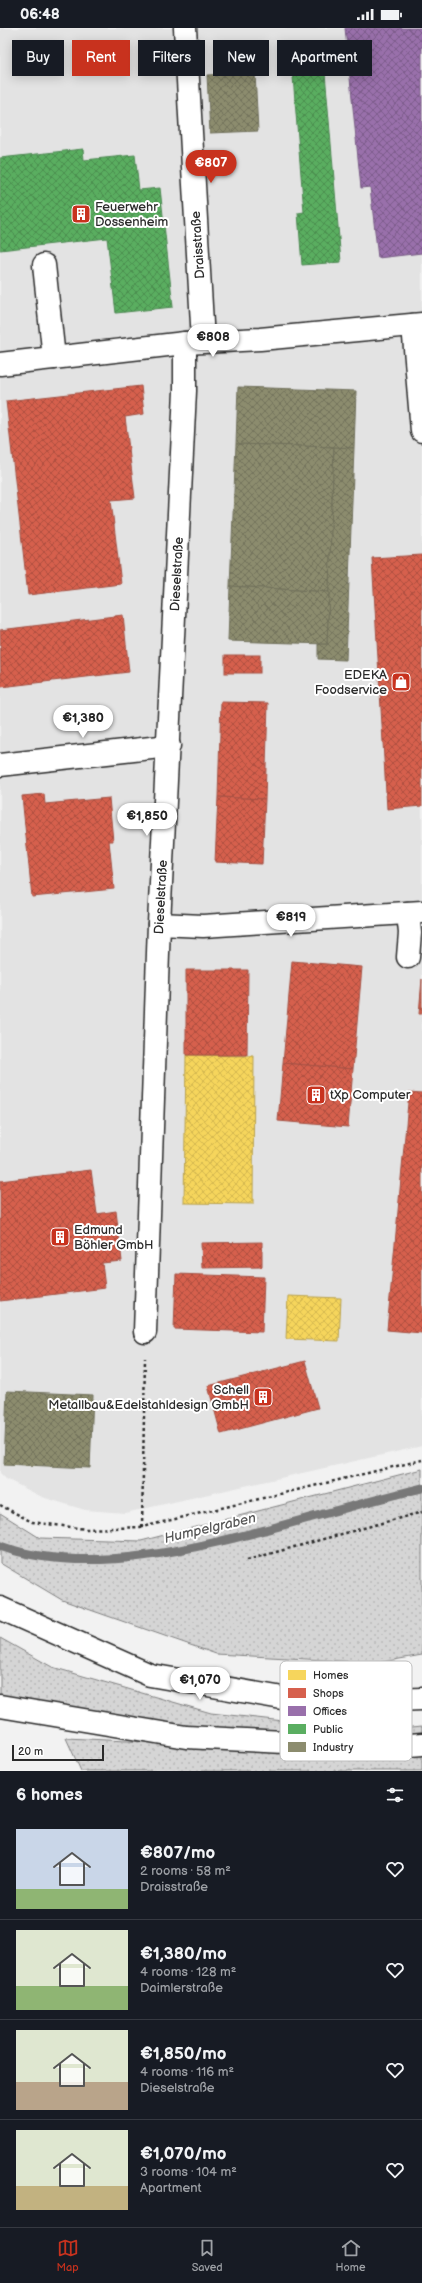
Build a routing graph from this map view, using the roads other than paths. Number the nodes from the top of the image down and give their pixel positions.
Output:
1 (185, 28) edge
2 (44, 265) dead end
3 (418, 325) edge
4 (194, 342) junction
5 (54, 358) junction
6 (0, 364) edge
7 (422, 431) edge
8 (169, 746) junction
9 (0, 765) edge
10 (415, 912) edge
11 (159, 924) junction
12 (408, 957) dead end
13 (145, 1332) road end
14 (0, 1608) edge
15 (280, 1698) edge
16 (412, 1699) edge
17 (422, 1699) edge
18 (0, 1706) edge
19 (280, 1742) edge
20 (422, 1744) edge
21 (412, 1745) edge

1 - 4 street, Draisstraße
2 - 5 street
3 - 4 street
3 - 7 street
4 - 5 street
4 - 8 street, Dieselstraße
5 - 6 street
8 - 9 street
8 - 11 street, Dieselstraße
10 - 11 street
10 - 12 street
11 - 13 street, Dieselstraße
14 - 15 street
16 - 17 street
18 - 19 street
20 - 21 street

